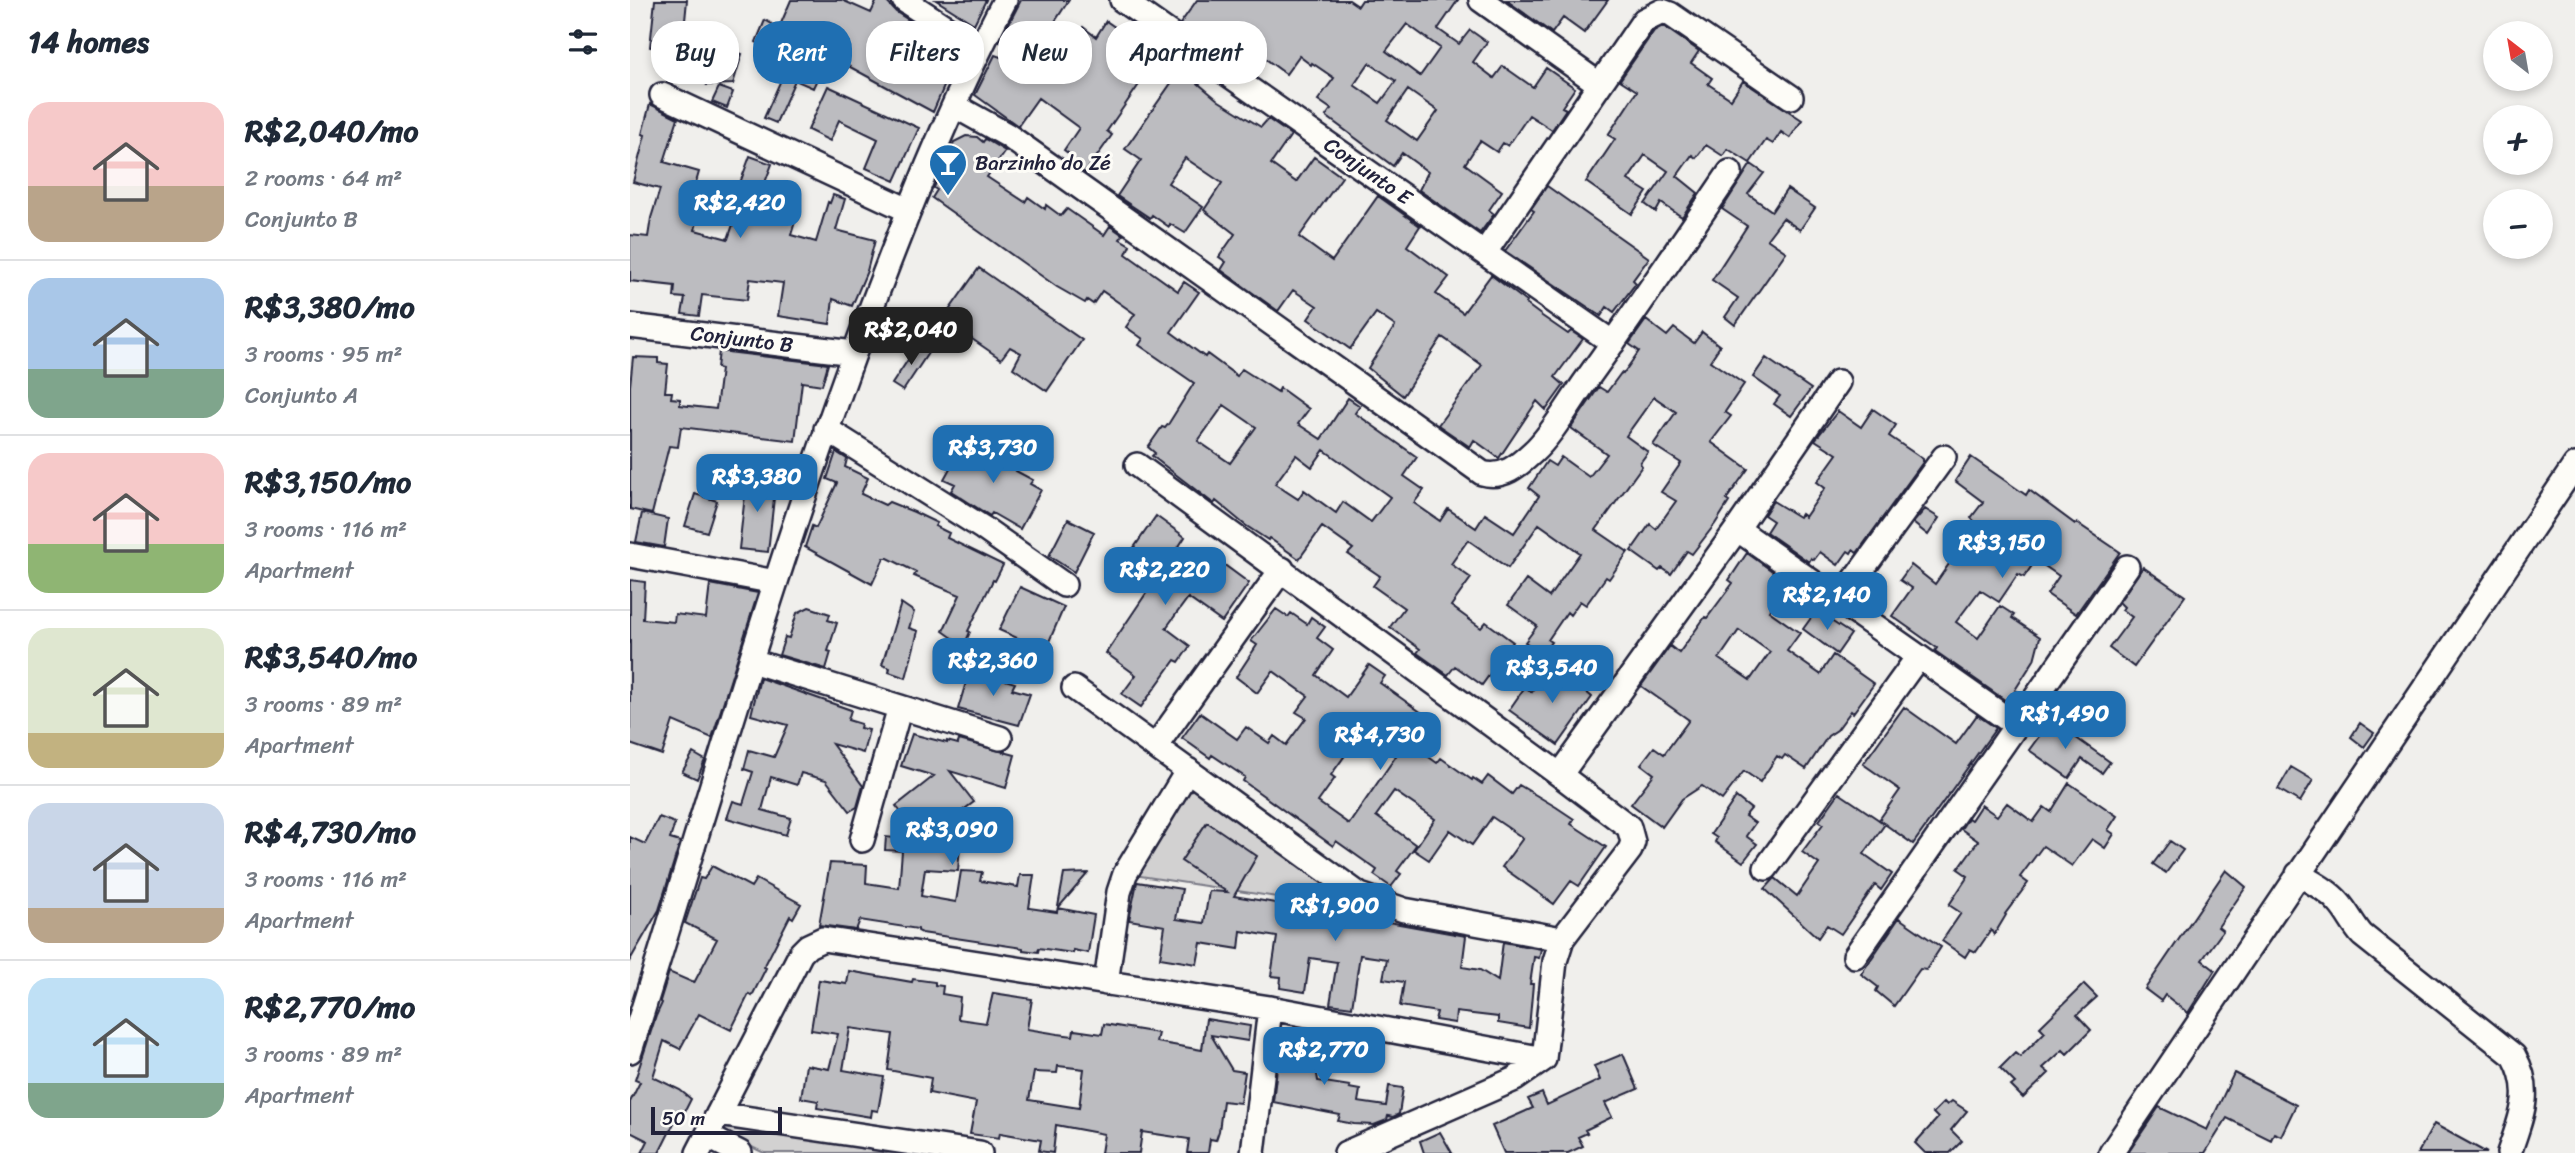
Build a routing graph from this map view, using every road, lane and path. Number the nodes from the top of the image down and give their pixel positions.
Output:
1 (904, 0) edge
2 (1005, 0) edge
3 (1122, 0) edge
4 (1481, 0) edge
5 (936, 21) edge
6 (984, 40) edge
7 (964, 84) edge
8 (1599, 84) junction
9 (662, 95) dead end
10 (1791, 97) dead end
11 (954, 106) junction
12 (1730, 172) dead end
13 (908, 210) junction
14 (1485, 253) junction
15 (630, 326) edge
16 (1613, 343) junction
17 (855, 353) junction
18 (1839, 382) dead end
19 (826, 429) junction
20 (1944, 457) dead end
21 (1137, 465) dead end
22 (2575, 465) edge
23 (1737, 529) junction
24 (630, 555) edge
25 (2127, 566) dead end
26 (1282, 569) junction
27 (776, 582) junction
28 (1064, 585) dead end
29 (1840, 600) junction
30 (1918, 657) junction
31 (752, 661) junction
32 (1074, 688) dead end
33 (900, 707) junction
34 (2017, 726) junction
35 (1000, 738) dead end
36 (1155, 747) junction
37 (1188, 771) junction
38 (1560, 775) junction
39 (862, 840) dead end
40 (1766, 868) dead end
41 (2298, 874) junction
42 (1562, 939) junction
43 (1855, 956) dead end
44 (1106, 983) junction
45 (1270, 1008) junction
46 (630, 1051) edge
47 (1544, 1059) junction
48 (718, 1114) junction
49 (702, 1144) edge
50 (740, 1153) edge
51 (980, 1153) edge
52 (1253, 1153) edge
53 (1346, 1153) edge
54 (2111, 1153) edge
55 (2509, 1153) edge

1 - 5 street
2 - 6 street
3 - 14 street, Conjunto E
4 - 8 street
7 - 11 street
8 - 10 street
8 - 14 street
9 - 13 street
11 - 13 street
11 - 16 street
12 - 16 street
13 - 17 street
14 - 16 street, Conjunto E
15 - 17 street, Conjunto B
17 - 19 street
18 - 23 street
19 - 27 street
19 - 28 street
20 - 29 street
21 - 26 street
22 - 41 street
23 - 29 street
23 - 38 street
24 - 27 street
25 - 34 street
26 - 36 street
26 - 38 street
27 - 31 street
29 - 30 street
30 - 34 street
30 - 40 street
31 - 33 street
31 - 46 street
32 - 36 street
33 - 35 street
33 - 39 street
34 - 43 street
36 - 37 street
37 - 42 street
37 - 44 street
38 - 42 street
41 - 54 street
41 - 55 street
42 - 47 street
44 - 45 street
44 - 48 street
45 - 47 street
45 - 52 street
47 - 53 street
48 - 49 street
48 - 51 street
49 - 50 street

